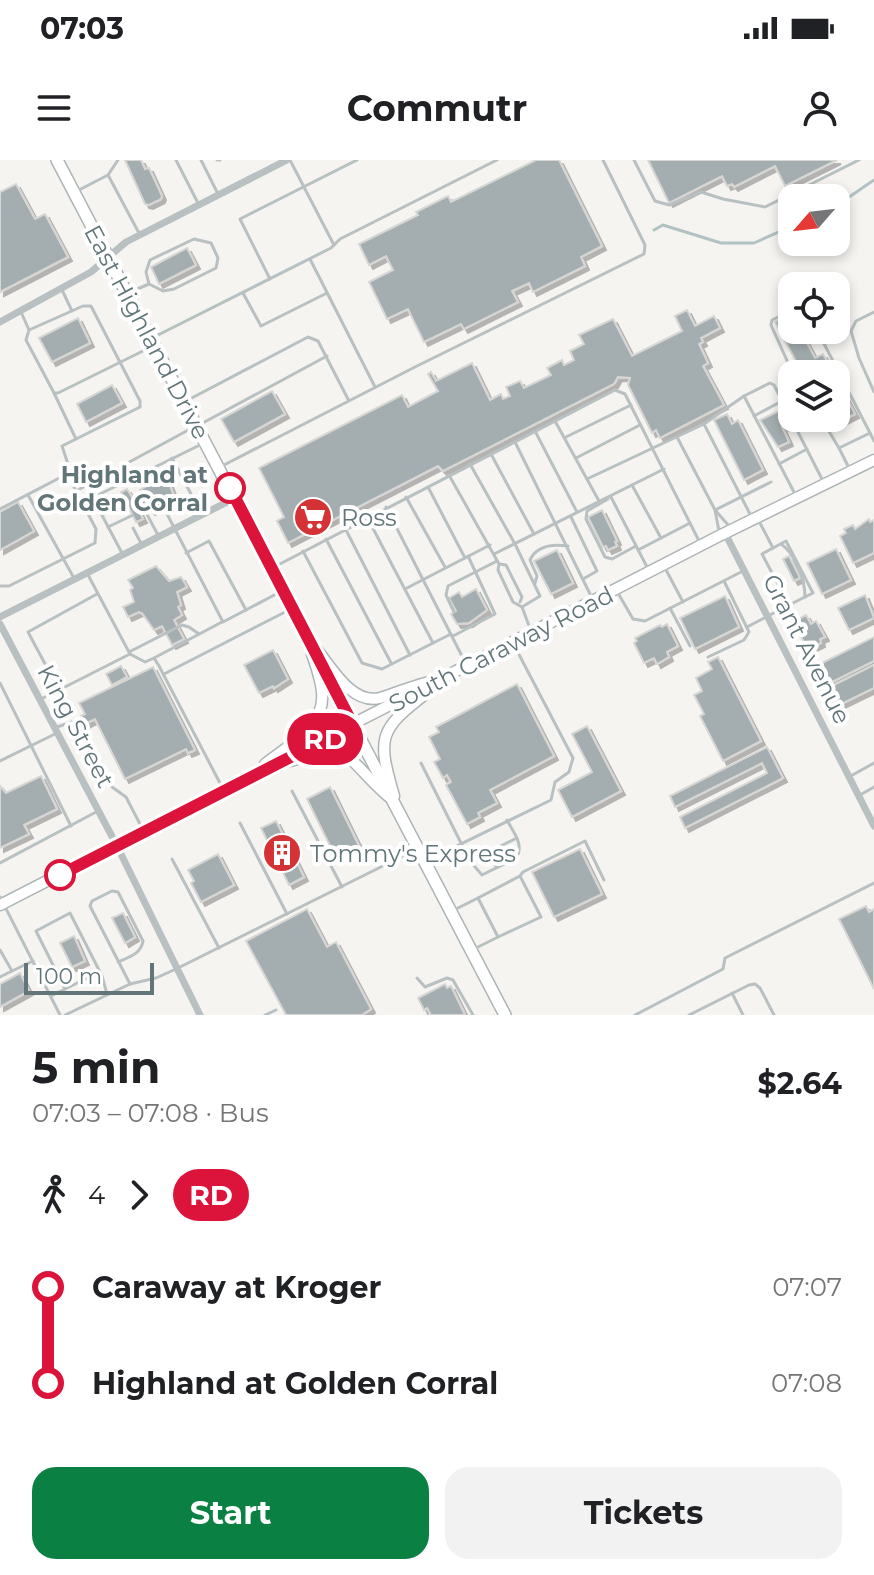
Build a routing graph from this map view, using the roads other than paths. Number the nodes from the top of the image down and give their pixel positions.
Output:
1 (57, 160) edge
2 (118, 160) edge
3 (176, 160) edge
4 (201, 160) edge
5 (288, 160) edge
6 (357, 160) edge
7 (497, 160) edge
8 (603, 160) edge
9 (634, 160) edge
10 (859, 160) edge
11 (108, 175) junction
12 (304, 187) junction
13 (74, 193) junction
14 (218, 195) junction
15 (199, 205) junction
16 (140, 235) junction
17 (334, 245) junction
18 (107, 257) junction
19 (310, 259) junction
20 (270, 279) junction
21 (149, 284) junction
22 (62, 290) junction
23 (243, 293) junction
24 (327, 293) junction
25 (127, 294) junction
26 (72, 311) junction
27 (21, 312) junction
28 (874, 312) edge
29 (778, 317) edge
30 (0, 322) edge
31 (29, 330) junction
32 (778, 341) edge
33 (153, 342) junction
34 (824, 344) edge
35 (327, 356) junction
36 (119, 363) junction
37 (375, 387) junction
38 (874, 392) edge
39 (54, 393) junction
40 (778, 393) edge
41 (744, 396) junction
42 (349, 400) junction
43 (184, 402) junction
44 (778, 403) edge
45 (631, 405) junction
46 (754, 416) junction
47 (555, 421) junction
48 (641, 424) junction
49 (704, 424) junction
50 (197, 426) junction
51 (535, 431) junction
52 (798, 432) edge
53 (829, 432) edge
54 (870, 433) junction
55 (677, 437) junction
56 (565, 438) junction
57 (76, 439) junction
58 (874, 441) edge
59 (205, 442) junction
60 (515, 442) junction
61 (652, 447) junction
62 (839, 448) junction
63 (807, 449) junction
64 (491, 454) junction
65 (172, 458) junction
66 (576, 458) junction
67 (874, 460) edge
68 (470, 464) junction
69 (779, 464) junction
70 (219, 468) junction
71 (664, 469) junction
72 (850, 472) junction
73 (67, 474) junction
74 (449, 475) junction
75 (587, 479) junction
76 (771, 482) dead end
77 (824, 484) junction
78 (632, 485) junction
79 (427, 486) junction
80 (76, 491) junction
81 (28, 495) junction
82 (611, 496) junction
83 (406, 497) junction
84 (741, 497) junction
85 (235, 498) junction
86 (797, 498) junction
87 (133, 499) dead end
88 (599, 501) junction
89 (126, 502) dead end
90 (142, 504) junction
91 (386, 507) junction
92 (0, 509) edge
93 (165, 510) dead end
94 (715, 510) junction
95 (139, 511) dead end
96 (577, 512) junction
97 (102, 515) junction
98 (133, 515) dead end
99 (202, 515) junction
100 (570, 516) junction
101 (367, 517) junction
102 (754, 518) junction
103 (557, 523) junction
104 (690, 523) junction
105 (108, 527) junction
106 (133, 528) dead end
107 (174, 529) junction
108 (345, 529) junction
109 (726, 533) junction
110 (534, 534) junction
111 (159, 537) junction
112 (661, 538) junction
113 (326, 539) junction
114 (515, 544) junction
115 (781, 544) junction
116 (142, 545) junction
117 (490, 545) junction
118 (701, 545) junction
119 (568, 546) junction
120 (637, 548) junction
121 (773, 548) junction
122 (303, 551) junction
123 (186, 553) junction
124 (494, 554) junction
125 (123, 555) junction
126 (466, 557) junction
127 (63, 559) junction
128 (498, 562) junction
129 (664, 565) junction
130 (272, 568) junction
131 (445, 568) junction
132 (744, 571) junction
133 (475, 572) junction
134 (649, 572) junction
135 (87, 573) junction
136 (425, 579) junction
137 (583, 579) junction
138 (75, 580) junction
139 (724, 581) junction
140 (535, 583) junction
141 (0, 586) edge
142 (405, 589) junction
143 (283, 590) junction
144 (616, 590) junction
145 (98, 594) junction
146 (805, 597) junction
147 (594, 601) junction
148 (683, 602) junction
149 (520, 605) junction
150 (789, 605) junction
151 (292, 608) junction
152 (670, 608) junction
153 (246, 610) junction
154 (454, 612) dead end
155 (768, 616) junction
156 (0, 617) edge
157 (223, 622) junction
158 (460, 622) dead end
159 (0, 624) edge
160 (747, 627) junction
161 (465, 630) junction
162 (532, 633) junction
163 (199, 634) junction
164 (452, 635) junction
165 (308, 639) junction
166 (433, 643) junction
167 (513, 643) junction
168 (690, 646) dead end
169 (130, 653) junction
170 (410, 655) junction
171 (708, 657) dead end
172 (154, 658) junction
173 (392, 664) junction
174 (468, 667) junction
175 (164, 674) junction
176 (449, 677) junction
177 (0, 683) edge
178 (59, 690) junction
179 (40, 699) junction
180 (353, 725) junction
181 (56, 730) junction
182 (30, 746) junction
183 (0, 761) edge
184 (421, 763) dead end
185 (874, 763) edge
186 (247, 777) junction
187 (849, 777) junction
188 (874, 787) edge
189 (223, 790) junction
190 (292, 791) dead end
191 (858, 795) junction
192 (393, 803) junction
193 (98, 811) junction
194 (507, 820) junction
195 (240, 823) dead end
196 (71, 826) junction
197 (874, 826) edge
198 (145, 832) junction
199 (517, 838) junction
200 (461, 843) junction
201 (117, 846) junction
202 (418, 849) junction
203 (172, 859) dead end
204 (426, 861) junction
205 (470, 861) junction
206 (0, 863) edge
207 (520, 876) junction
208 (604, 880) dead end
209 (874, 883) edge
210 (342, 887) junction
211 (478, 898) junction
212 (1, 902) edge
213 (451, 912) junction
214 (287, 914) junction
215 (498, 937) junction
216 (219, 948) junction
217 (0, 950) edge
218 (471, 950) junction
219 (33, 961) junction
220 (118, 962) junction
221 (176, 969) junction
222 (12, 971) junction
223 (100, 972) junction
224 (0, 977) edge
225 (417, 978) dead end
226 (130, 984) junction
227 (65, 989) junction
228 (732, 993) junction
229 (107, 994) junction
230 (51, 996) junction
231 (276, 1010) dead end
232 (63, 1015) edge
233 (200, 1015) edge
234 (265, 1015) edge
235 (473, 1015) edge
236 (505, 1015) edge
237 (635, 1015) edge
238 (689, 1015) edge
239 (743, 1015) edge
240 (774, 1015) edge

1 - 13 main road, East Highland Drive
2 - 11 lane
3 - 15 lane
4 - 14 lane
5 - 12 lane
5 - 14 street
6 - 12 lane
7 - 17 lane
8 - 37 lane
9 - 10 lane
11 - 13 lane
11 - 16 lane
12 - 17 lane
12 - 20 lane
13 - 18 main road, East Highland Drive
14 - 15 street
15 - 16 street
16 - 18 street
17 - 19 lane
18 - 22 street
18 - 25 main road, East Highland Drive
19 - 20 lane
19 - 24 lane
20 - 23 lane
21 - 21 lane
21 - 25 lane
22 - 26 lane
22 - 27 street
23 - 24 lane
23 - 33 lane
24 - 37 lane
25 - 33 main road, East Highland Drive
26 - 31 lane
26 - 36 lane
27 - 30 street
27 - 31 lane
28 - 38 lane
29 - 32 lane
31 - 39 lane
33 - 36 lane
33 - 43 main road, East Highland Drive
34 - 54 lane
35 - 42 lane
35 - 43 lane
35 - 50 lane
36 - 39 lane
36 - 57 lane
37 - 42 lane
39 - 57 lane
40 - 41 lane
41 - 46 lane
41 - 49 lane
42 - 70 lane
43 - 50 main road, East Highland Drive
44 - 46 lane
45 - 47 lane
45 - 48 lane
45 - 56 lane
46 - 69 lane
47 - 51 lane
47 - 56 lane
48 - 61 lane
48 - 66 lane
49 - 55 lane
49 - 84 lane
50 - 59 main road, East Highland Drive
50 - 80 lane
51 - 60 lane
51 - 96 lane
52 - 63 lane
53 - 62 lane
54 - 58 lane
54 - 62 lane
55 - 61 lane
55 - 94 lane
56 - 66 lane
57 - 73 lane
59 - 65 lane
59 - 70 main road, East Highland Drive
60 - 64 lane
60 - 103 lane
61 - 71 lane
61 - 75 lane
62 - 72 lane
63 - 69 lane
63 - 77 lane
64 - 68 lane
64 - 110 lane
65 - 97 lane
65 - 99 lane
66 - 75 lane
67 - 72 main road, South Caraway Road
68 - 74 lane
68 - 114 lane
69 - 86 lane
70 - 85 main road, East Highland Drive
71 - 78 lane
71 - 104 lane
72 - 77 main road, South Caraway Road
73 - 80 lane
73 - 81 lane
74 - 79 lane
74 - 117 lane
75 - 88 lane
76 - 84 lane
77 - 86 main road, South Caraway Road
78 - 82 lane
78 - 112 lane
79 - 83 lane
79 - 126 lane
80 - 127 lane
81 - 92 lane
81 - 127 lane
82 - 88 lane
82 - 120 lane
82 - 120 lane
83 - 91 lane
83 - 131 lane
84 - 94 lane
84 - 102 lane
85 - 99 street
85 - 130 main road, East Highland Drive
86 - 102 main road, South Caraway Road
87 - 90 lane
88 - 96 lane
89 - 97 lane
90 - 95 lane
90 - 111 lane
91 - 101 lane
91 - 136 lane
93 - 107 lane
94 - 109 lane
94 - 109 lane
96 - 100 lane
97 - 105 lane
98 - 105 lane
99 - 107 street
100 - 103 lane
100 - 137 lane
101 - 108 lane
101 - 142 lane
102 - 109 main road, South Caraway Road
102 - 121 lane
103 - 110 lane
103 - 119 lane
104 - 112 lane
104 - 118 lane
105 - 125 lane
106 - 116 lane
107 - 111 street
107 - 123 lane
108 - 113 lane
108 - 170 lane
109 - 118 main road, South Caraway Road
109 - 132 street, Grant Avenue
110 - 114 lane
111 - 116 street
112 - 120 lane
113 - 122 lane
113 - 173 lane
114 - 124 lane
114 - 140 lane
115 - 121 lane
115 - 146 lane
115 - 146 lane
116 - 125 street
117 - 124 lane
117 - 126 lane
118 - 129 main road, South Caraway Road
119 - 137 lane
119 - 140 lane
120 - 134 lane
121 - 150 lane
122 - 130 lane
122 - 173 lane
123 - 153 lane
123 - 157 lane
124 - 128 lane
125 - 135 street
126 - 131 lane
126 - 133 lane
127 - 138 lane
127 - 141 lane
128 - 133 lane
128 - 149 lane
128 - 149 lane
129 - 134 main road, South Caraway Road
129 - 148 lane
130 - 143 main road, East Highland Drive
131 - 136 lane
132 - 139 lane
132 - 155 street, Grant Avenue
133 - 154 lane
133 - 161 lane
134 - 144 main road, South Caraway Road
135 - 138 street
135 - 145 lane
136 - 142 lane
136 - 164 lane
137 - 147 lane
138 - 156 street
139 - 148 lane
139 - 160 lane
140 - 149 lane
142 - 166 lane
143 - 151 main road, East Highland Drive
143 - 153 lane
144 - 147 main road, South Caraway Road
144 - 152 lane
145 - 169 lane
145 - 178 lane
146 - 150 lane
147 - 162 main road, South Caraway Road
148 - 152 lane
149 - 162 lane
150 - 155 lane
151 - 165 main road, East Highland Drive
151 - 175 lane
152 - 168 lane
153 - 157 lane
155 - 160 lane
155 - 187 street, Grant Avenue
157 - 163 lane
158 - 161 lane
159 - 179 street, King Street
160 - 171 lane
161 - 164 lane
162 - 167 main road, South Caraway Road
163 - 169 lane
163 - 172 lane
164 - 166 lane
164 - 174 lane
165 - 176 main road
165 - 180 main road, East Highland Drive
165 - 186 main road
166 - 170 lane
167 - 174 main road, South Caraway Road
167 - 194 lane
169 - 172 lane
169 - 178 lane
170 - 173 lane
172 - 175 lane
174 - 176 main road, South Caraway Road
175 - 189 lane
176 - 180 main road, South Caraway Road
176 - 192 main road
177 - 182 lane
178 - 179 lane
179 - 181 street, King Street
180 - 186 main road, South Caraway Road
180 - 192 main road, East Highland Drive
181 - 182 lane
181 - 193 street, King Street
181 - 198 lane
182 - 183 lane
182 - 196 lane
184 - 200 lane
185 - 187 lane
186 - 189 main road, South Caraway Road
186 - 192 main road
187 - 191 street, Grant Avenue
188 - 191 lane
189 - 198 main road, South Caraway Road
190 - 210 lane
191 - 197 street, Grant Avenue
192 - 202 main road, East Highland Drive
193 - 196 lane
193 - 201 street, King Street
194 - 199 lane
194 - 200 lane
195 - 214 lane
196 - 206 lane
198 - 201 main road, South Caraway Road
199 - 205 lane
199 - 205 lane
200 - 204 lane
200 - 205 lane
201 - 212 main road, South Caraway Road
201 - 221 street, King Street
202 - 204 main road, East Highland Drive
202 - 210 lane
203 - 216 lane
204 - 213 main road, East Highland Drive
207 - 208 lane
207 - 211 lane
207 - 215 lane
209 - 237 lane
210 - 214 lane
211 - 213 lane
211 - 215 lane
212 - 219 lane
213 - 218 main road, East Highland Drive
214 - 216 lane
215 - 218 lane
216 - 221 lane
217 - 222 lane
218 - 236 main road, East Highland Drive
219 - 222 lane
219 - 230 lane
220 - 220 lane
220 - 226 lane
221 - 226 lane
221 - 233 street, King Street
222 - 224 lane
223 - 227 lane
223 - 227 lane
223 - 229 lane
225 - 235 lane
226 - 229 lane
227 - 230 lane
228 - 238 lane
228 - 239 lane
228 - 240 lane
229 - 232 lane
230 - 232 lane
231 - 234 lane

